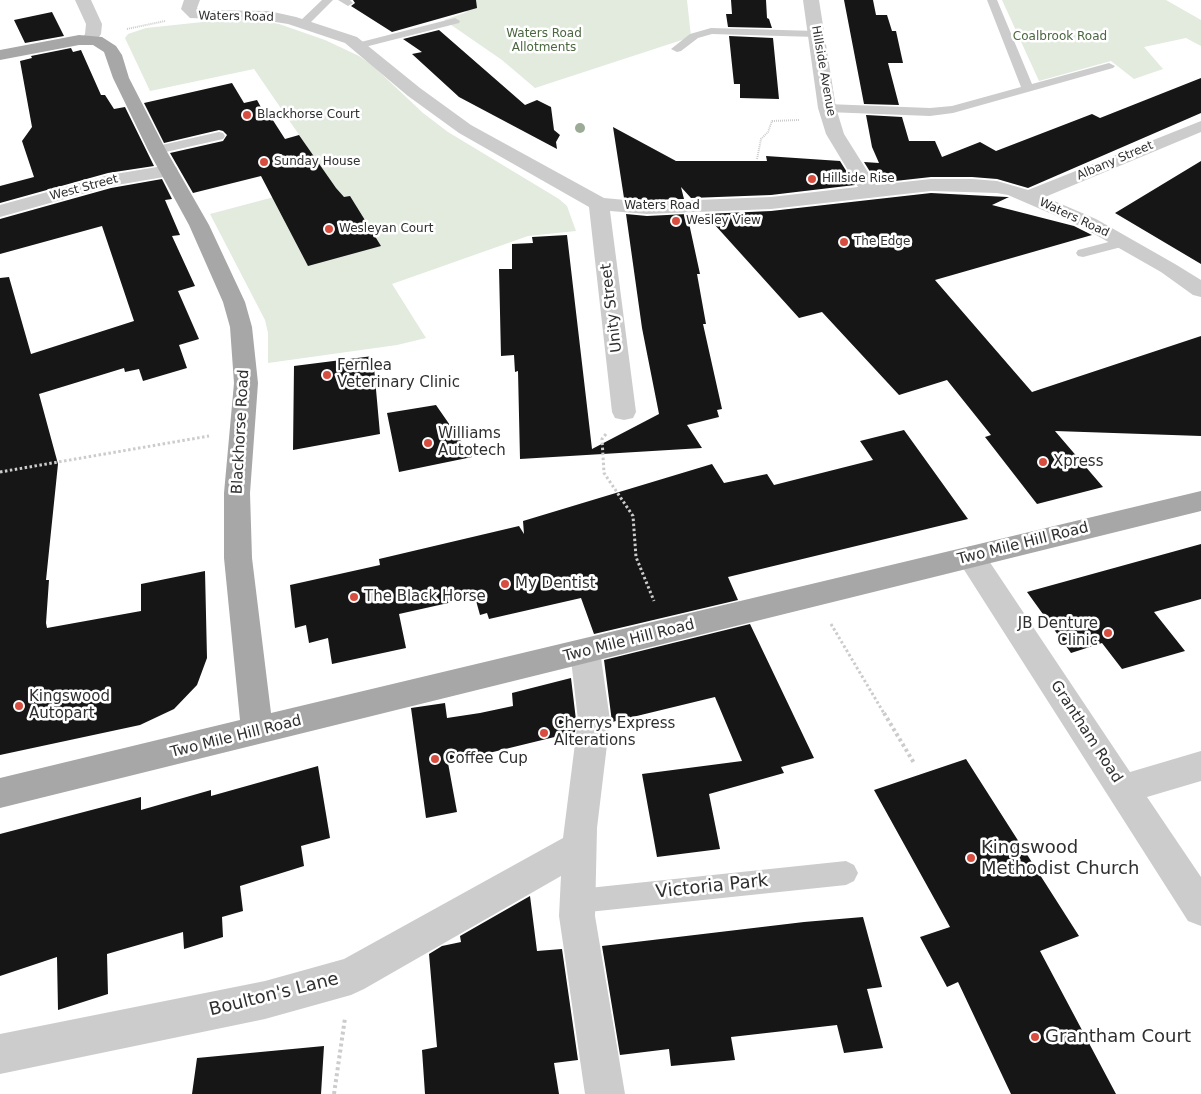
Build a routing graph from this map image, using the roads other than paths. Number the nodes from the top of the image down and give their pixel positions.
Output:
1 (82, 0) edge
2 (328, 0) edge
3 (811, 0) edge
4 (992, 0) edge
5 (194, 8) edge
6 (455, 21) dead end
7 (303, 24) junction
8 (816, 34) junction
9 (91, 38) junction
10 (357, 46) junction
11 (677, 49) dead end
12 (0, 55) edge
13 (1109, 66) dead end
14 (1028, 89) junction
15 (829, 114) junction
16 (1199, 127) edge
17 (219, 136) dead end
18 (157, 150) junction
19 (169, 171) junction
20 (871, 192) junction
21 (1028, 197) junction
22 (599, 204) junction
23 (0, 211) edge
24 (1124, 242) junction
25 (1082, 254) dead end
26 (1201, 290) edge
27 (624, 412) road end
28 (1201, 500) edge
29 (971, 557) junction
30 (584, 651) junction
31 (257, 731) junction
32 (1201, 766) edge
33 (1123, 789) junction
34 (0, 793) edge
35 (579, 847) junction
36 (846, 873) dead end
37 (579, 901) junction
38 (1201, 908) edge
39 (0, 1054) edge
40 (605, 1094) edge

1 - 9 street
2 - 7 lane
3 - 8 street, Hillside Avenue
4 - 14 lane
5 - 7 street, Waters Road
6 - 10 lane
7 - 10 street, Waters Road
8 - 11 lane
8 - 15 street, Hillside Avenue
9 - 12 main road
9 - 18 main road, Blackhorse Road
10 - 22 street, Waters Road
13 - 14 lane
14 - 15 lane
15 - 20 street, Hillside Avenue
16 - 21 street, Albany Street
17 - 18 lane
18 - 19 main road, Blackhorse Road
19 - 23 street, West Street
19 - 31 main road, Blackhorse Road
20 - 21 street, Waters Road
20 - 22 street, Waters Road
21 - 24 street, Waters Road
22 - 27 street, Unity Street
24 - 25 lane
24 - 26 street, Waters Road
28 - 29 main road, Two Mile Hill Road
29 - 30 main road, Two Mile Hill Road
29 - 33 street, Grantham Road
30 - 31 main road, Two Mile Hill Road
30 - 35 street
31 - 34 main road, Two Mile Hill Road
32 - 33 street
33 - 38 street, Grantham Road
35 - 37 street
35 - 39 street, Boulton's Lane
36 - 37 lane, Victoria Park
37 - 40 street

